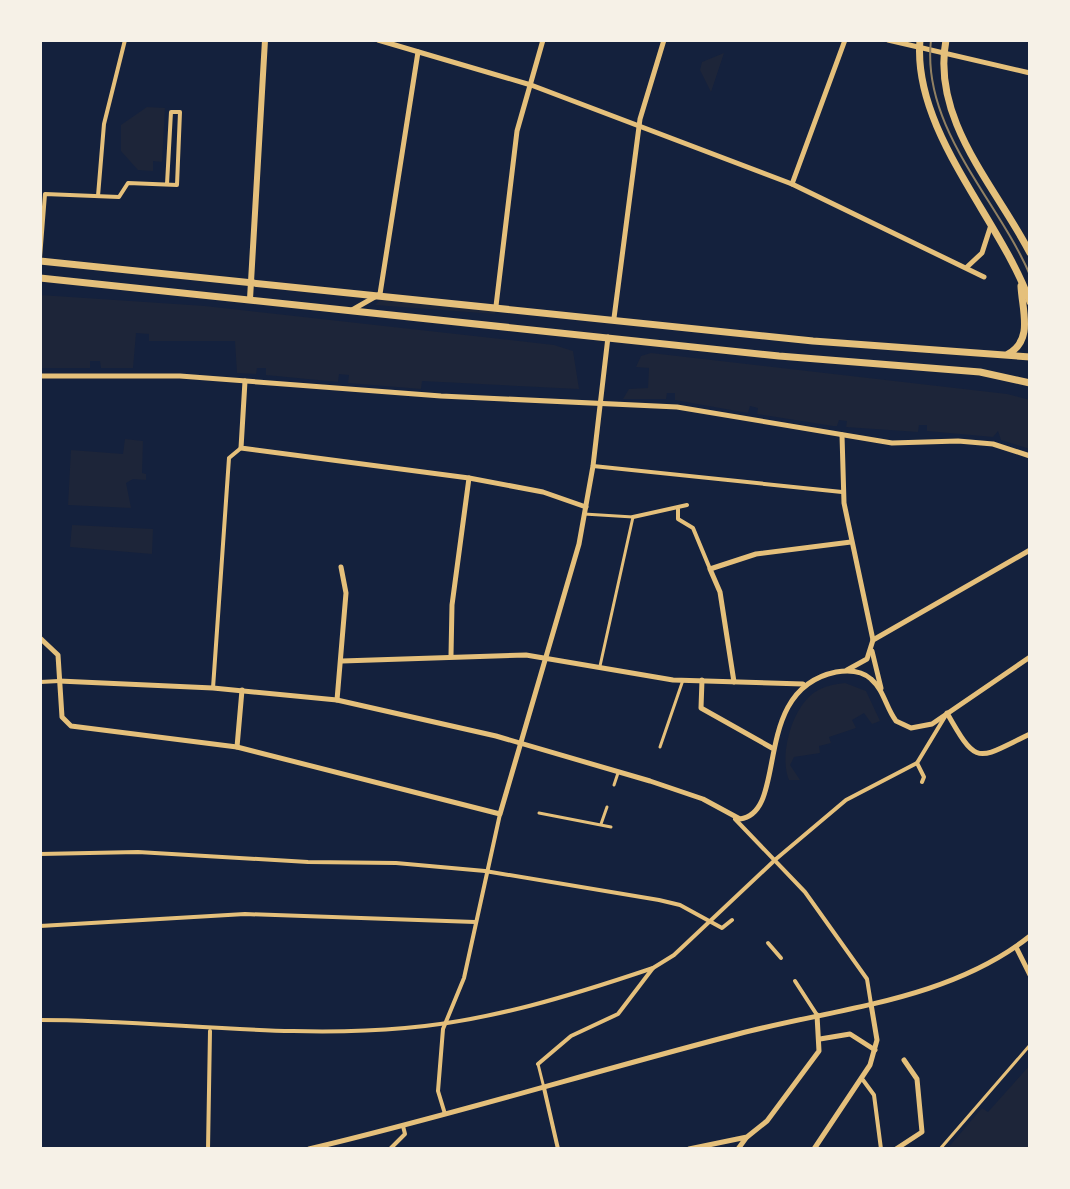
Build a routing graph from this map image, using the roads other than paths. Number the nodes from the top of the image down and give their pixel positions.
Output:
1 (125, 40) edge
2 (265, 40) edge
3 (378, 40) edge
4 (543, 40) edge
5 (664, 40) edge
6 (845, 40) edge
7 (888, 40) edge
8 (920, 40) edge
9 (946, 40) edge
10 (920, 49) junction
11 (418, 52) junction
12 (944, 55) junction
13 (1030, 73) edge
14 (531, 85) junction
15 (639, 126) junction
16 (167, 184) junction
17 (792, 184) junction
18 (98, 196) junction
19 (991, 224) junction
20 (1030, 253) edge
21 (40, 260) edge
22 (967, 267) junction
23 (984, 277) dead end
24 (41, 279) edge
25 (1021, 280) junction
26 (252, 281) junction
27 (380, 294) junction
28 (250, 299) junction
29 (1030, 302) edge
30 (496, 306) junction
31 (352, 310) junction
32 (614, 318) junction
33 (609, 335) junction
34 (1002, 355) junction
35 (1028, 357) edge
36 (40, 376) edge
37 (245, 381) junction
38 (1030, 382) edge
39 (601, 405) junction
40 (842, 435) junction
41 (241, 448) junction
42 (1030, 456) edge
43 (593, 466) junction
44 (469, 478) junction
45 (842, 492) junction
46 (687, 505) dead end
47 (678, 509) junction
48 (585, 511) junction
49 (633, 517) junction
50 (851, 542) junction
51 (1030, 550) edge
52 (341, 567) dead end
53 (710, 569) junction
54 (40, 638) edge
55 (873, 640) junction
56 (871, 650) junction
57 (451, 655) junction
58 (546, 656) junction
59 (1030, 657) edge
60 (340, 661) junction
61 (600, 666) junction
62 (847, 670) junction
63 (683, 680) junction
64 (702, 680) junction
65 (59, 681) junction
66 (40, 682) edge
67 (734, 682) junction
68 (804, 684) junction
69 (213, 688) junction
70 (242, 690) junction
71 (882, 692) junction
72 (337, 700) junction
73 (947, 713) junction
74 (1030, 734) edge
75 (521, 743) junction
76 (237, 747) junction
77 (660, 747) dead end
78 (772, 748) junction
79 (917, 763) junction
80 (618, 772) junction
81 (922, 782) dead end
82 (614, 785) dead end
83 (607, 807) dead end
84 (539, 813) dead end
85 (500, 814) junction
86 (733, 817) junction
87 (601, 824) junction
88 (611, 827) dead end
89 (40, 854) edge
90 (776, 859) junction
91 (485, 871) junction
92 (712, 920) junction
93 (732, 920) dead end
94 (475, 922) junction
95 (40, 926) edge
96 (1030, 936) edge
97 (768, 943) dead end
98 (1016, 947) junction
99 (781, 958) dead end
100 (653, 968) junction
101 (1030, 975) edge
102 (795, 981) dead end
103 (871, 1004) junction
104 (817, 1015) junction
105 (40, 1020) edge
106 (445, 1023) junction
107 (210, 1030) junction
108 (820, 1039) junction
109 (1030, 1045) edge
110 (875, 1050) junction
111 (904, 1060) dead end
112 (538, 1064) joint
113 (863, 1080) junction
114 (544, 1088) junction
115 (445, 1114) junction
116 (403, 1125) junction
117 (747, 1137) junction
118 (208, 1149) edge
119 (309, 1149) edge
120 (390, 1149) edge
121 (558, 1149) edge
122 (689, 1149) edge
123 (738, 1149) edge
124 (814, 1149) edge
125 (881, 1149) edge
126 (896, 1149) edge
127 (940, 1149) edge

1 - 18 street
2 - 26 street
3 - 11 street
4 - 14 street
5 - 15 street
6 - 17 street
7 - 10 street
8 - 10 main road
9 - 12 main road
10 - 12 street
10 - 19 main road
11 - 14 street
11 - 27 street
12 - 13 street
12 - 20 main road
14 - 15 street
14 - 30 street
15 - 17 street
15 - 32 street
16 - 16 street
16 - 18 street
17 - 22 street
18 - 21 street
19 - 22 street
19 - 25 main road
21 - 26 main road
22 - 23 street
24 - 28 main road
25 - 29 main road
25 - 34 main road
26 - 27 main road
26 - 28 street
27 - 30 main road
27 - 31 street
28 - 31 main road
30 - 32 main road
31 - 33 main road
32 - 33 main road
32 - 34 main road
33 - 38 main road
33 - 39 street
34 - 35 main road
36 - 37 street
37 - 39 street
37 - 41 street
39 - 40 street
39 - 43 street
40 - 42 street
40 - 45 street
41 - 44 street
41 - 69 street
43 - 45 street
43 - 48 street
44 - 48 street
44 - 57 street
45 - 50 street
46 - 47 street
47 - 49 street
47 - 53 street
48 - 49 lane
48 - 58 street
49 - 61 lane
50 - 53 street
50 - 55 street
51 - 55 street
52 - 60 street
53 - 67 street
54 - 65 street
55 - 56 street
56 - 62 street
56 - 71 street
57 - 58 street
57 - 60 street
58 - 61 street
58 - 75 street
59 - 73 street
60 - 72 street
61 - 63 street
62 - 68 street
62 - 71 street
63 - 64 street
63 - 77 lane
64 - 67 street
64 - 78 street
65 - 66 street
65 - 69 street
65 - 76 street
67 - 68 street
68 - 78 street
69 - 70 street
70 - 72 street
70 - 76 street
71 - 73 street
72 - 75 street
73 - 74 street
73 - 79 street
75 - 80 street
75 - 85 street
76 - 85 street
78 - 86 street
79 - 81 street
79 - 90 street
80 - 82 lane
80 - 86 street
83 - 87 lane
84 - 87 lane
85 - 91 street
86 - 90 street
87 - 88 lane
89 - 91 street
90 - 92 street
90 - 103 street
91 - 92 street
91 - 94 street
92 - 93 street
92 - 100 street
94 - 95 street
94 - 106 street
96 - 98 street
97 - 99 street
98 - 101 street
98 - 103 street
100 - 106 street
100 - 112 street
102 - 104 street
103 - 104 street
103 - 110 street
104 - 108 street
104 - 114 street
105 - 107 street
106 - 107 street
106 - 115 street
107 - 118 street
108 - 110 street
108 - 117 street
109 - 127 lane
110 - 113 street
111 - 126 street
112 - 114 lane
113 - 124 street
113 - 125 street
114 - 115 street
114 - 121 street
115 - 116 street
116 - 119 street
116 - 120 street
117 - 122 street
117 - 123 street

